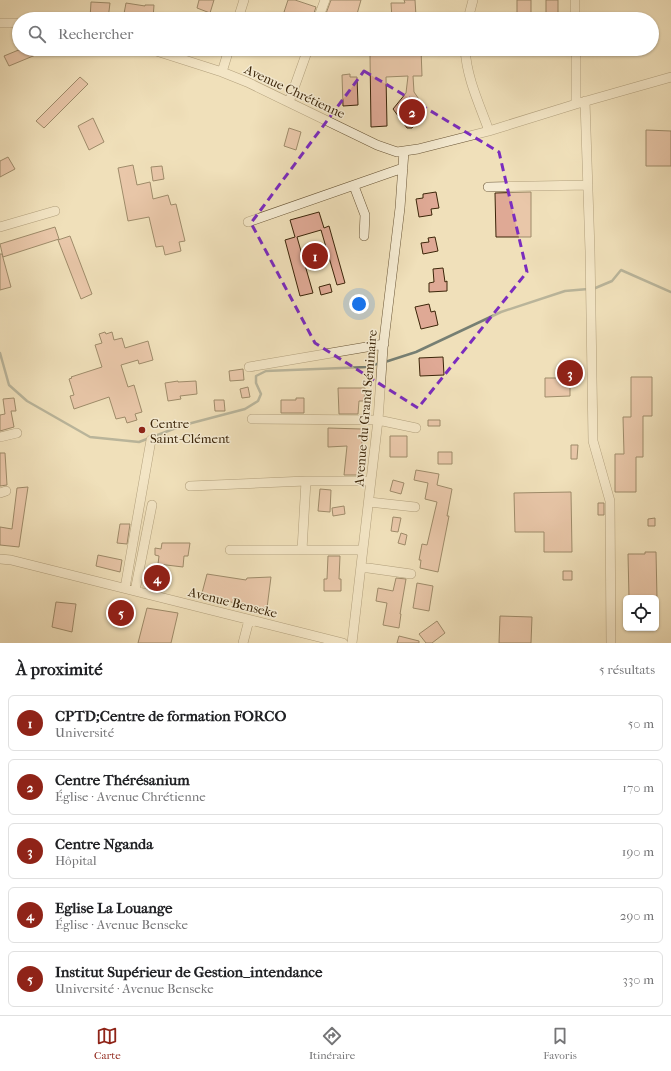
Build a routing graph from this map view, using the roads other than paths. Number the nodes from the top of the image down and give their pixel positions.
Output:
1 (244, 0) edge
2 (325, 0) edge
3 (473, 0) edge
4 (575, 0) edge
5 (240, 12) edge
6 (321, 12) edge
7 (470, 12) edge
8 (575, 12) edge
9 (0, 23) edge
10 (12, 23) edge
11 (172, 56) edge
12 (227, 56) edge
13 (305, 56) edge
14 (466, 56) edge
15 (577, 56) edge
16 (222, 72) junction
17 (671, 77) edge
18 (289, 102) junction
19 (581, 102) junction
20 (490, 131) junction
21 (404, 151) junction
22 (403, 168) junction
23 (354, 186) junction
24 (588, 186) junction
25 (488, 187) dead end
26 (54, 210) dead end
27 (248, 222) dead end
28 (0, 227) edge
29 (364, 236) dead end
30 (384, 346) junction
31 (249, 367) dead end
32 (252, 419) dead end
33 (378, 420) junction
34 (416, 428) dead end
35 (17, 433) dead end
36 (0, 437) edge
37 (151, 440) dead end
38 (306, 481) junction
39 (371, 481) junction
40 (190, 486) dead end
41 (369, 502) junction
42 (152, 505) dead end
43 (415, 507) dead end
44 (230, 550) dead end
45 (302, 550) junction
46 (363, 550) junction
47 (0, 559) edge
48 (361, 567) junction
49 (411, 574) dead end
50 (125, 588) junction
51 (135, 591) junction
52 (248, 620) junction
53 (243, 643) edge
54 (343, 643) edge
55 (352, 643) edge
56 (611, 643) edge

1 - 5 street
2 - 6 street
3 - 7 street
4 - 8 street
9 - 10 street
11 - 16 street, Avenue Chrétienne
12 - 16 street
13 - 18 street
14 - 20 street
15 - 19 street
16 - 18 street, Avenue Chrétienne
17 - 19 street, Avenue Chrétienne
18 - 21 street, Avenue Chrétienne
19 - 20 street, Avenue Chrétienne
19 - 24 street
20 - 21 street, Avenue Chrétienne
21 - 22 street, Avenue du Grand Séminaire
22 - 23 street
22 - 30 street, Avenue du Grand Séminaire
23 - 27 street
23 - 29 street
24 - 25 street
24 - 56 street
26 - 28 street
30 - 31 street
30 - 33 street, Avenue du Grand Séminaire
32 - 33 street
33 - 34 street
33 - 39 street, Avenue du Grand Séminaire
35 - 36 street
37 - 50 street
38 - 39 street
38 - 40 street
38 - 45 street
39 - 41 street, Avenue du Grand Séminaire
41 - 43 street
41 - 46 street, Avenue du Grand Séminaire
42 - 51 street
44 - 45 street
45 - 46 street
46 - 48 street, Avenue du Grand Séminaire
47 - 50 street, Avenue Benseke
48 - 49 street
48 - 55 street, Avenue du Grand Séminaire
50 - 51 street, Avenue Benseke
51 - 52 street, Avenue Benseke
52 - 53 street
52 - 54 street, Avenue Benseke

